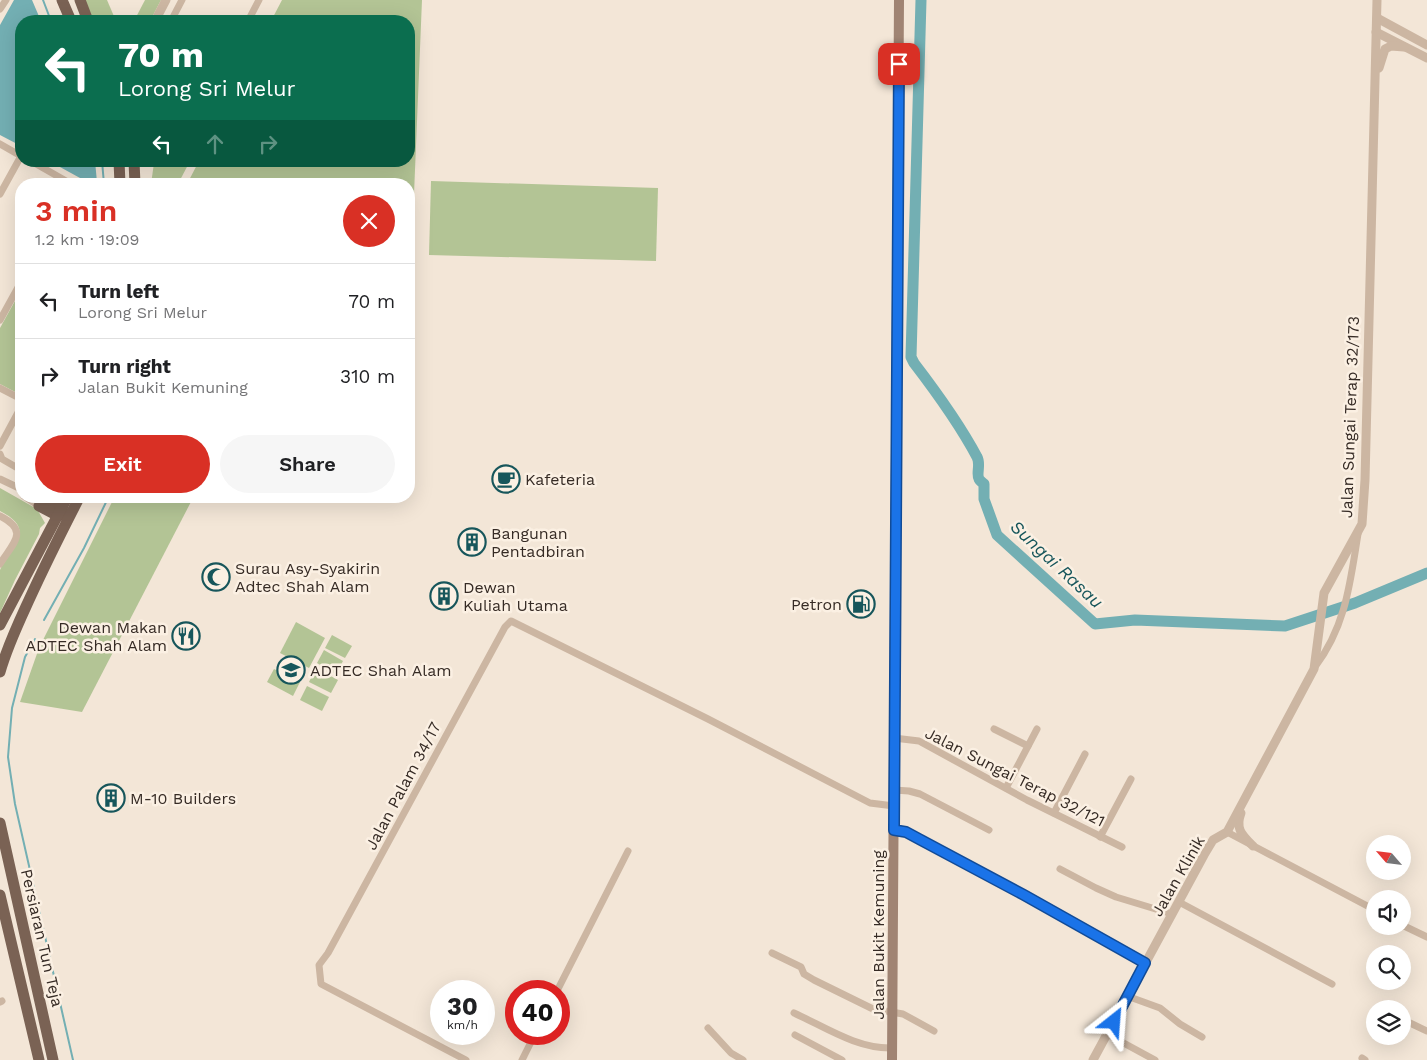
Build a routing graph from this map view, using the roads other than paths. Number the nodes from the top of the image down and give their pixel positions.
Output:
1 (6, 0) edge
2 (62, 0) edge
3 (80, 0) edge
4 (166, 0) edge
5 (182, 0) edge
6 (259, 0) edge
7 (899, 0) edge
8 (1377, 0) edge
9 (0, 9) edge
10 (68, 15) edge
11 (86, 15) edge
12 (158, 15) edge
13 (174, 15) edge
14 (251, 15) edge
15 (1376, 18) junction
16 (1376, 32) junction
17 (1411, 36) junction
18 (1427, 45) edge
19 (1408, 47) junction
20 (1427, 58) edge
21 (1375, 80) junction
22 (0, 144) edge
23 (15, 153) edge
24 (15, 167) edge
25 (42, 167) edge
26 (61, 178) edge
27 (0, 194) edge
28 (15, 293) edge
29 (0, 320) edge
30 (0, 388) edge
31 (15, 396) edge
32 (15, 418) edge
33 (0, 446) edge
34 (0, 454) edge
35 (15, 467) edge
36 (0, 479) edge
37 (11, 485) junction
38 (15, 486) edge
39 (15, 489) edge
40 (42, 503) edge
41 (47, 503) edge
42 (62, 510) edge
43 (0, 516) edge
44 (48, 534) junction
45 (1358, 534) junction
46 (0, 564) edge
47 (0, 625) edge
48 (1314, 669) junction
49 (0, 672) edge
50 (994, 729) dead end
51 (1037, 729) dead end
52 (894, 738) junction
53 (1028, 746) junction
54 (1085, 754) dead end
55 (1131, 779) dead end
56 (1006, 788) junction
57 (1250, 789) junction
58 (894, 790) junction
59 (894, 806) junction
60 (1054, 813) junction
61 (0, 823) edge
62 (894, 830) junction
63 (989, 830) dead end
64 (1227, 832) junction
65 (1100, 837) junction
66 (1253, 846) junction
67 (1122, 847) dead end
68 (628, 852) dead end
69 (1060, 869) dead end
70 (0, 895) edge
71 (1178, 902) junction
72 (1366, 905) edge
73 (1172, 914) junction
74 (1411, 929) edge
75 (1427, 938) edge
76 (772, 953) dead end
77 (1145, 963) junction
78 (562, 980) edge
79 (1332, 984) dead end
80 (1127, 996) junction
81 (794, 1012) dead end
82 (892, 1012) junction
83 (1411, 1023) edge
84 (708, 1028) dead end
85 (934, 1031) dead end
86 (1427, 1031) edge
87 (1107, 1034) junction
88 (796, 1036) dead end
89 (1202, 1037) dead end
90 (530, 1045) edge
91 (892, 1048) junction
92 (39, 1060) edge
93 (53, 1060) edge
94 (466, 1060) edge
95 (522, 1060) edge
96 (743, 1060) edge
97 (842, 1060) edge
98 (892, 1060) edge
99 (1093, 1060) edge
100 (1155, 1060) edge

1 - 9 street
2 - 10 main road
3 - 11 main road
4 - 12 street
5 - 13 street
6 - 14 street
7 - 52 main road, Jalan Bukit Kemuning
8 - 15 street, Jalan Sungai Terap 32/173
8 - 17 street
15 - 16 street, Jalan Sungai Terap 32/173
15 - 17 street
16 - 19 street
16 - 21 street, Jalan Sungai Terap 32/173
17 - 18 street
19 - 20 street
19 - 21 street
21 - 45 street, Jalan Sungai Terap 32/173
22 - 23 street
24 - 27 street
25 - 26 street
28 - 29 street
30 - 31 street
32 - 33 street
34 - 35 street
36 - 37 street
37 - 38 street
37 - 39 street
40 - 44 main road
41 - 42 main road
42 - 44 main road
42 - 49 main road
43 - 46 street
44 - 47 main road
45 - 48 street
45 - 48 street, Jalan Sungai Terap 32/173
48 - 57 street, Jalan Sungai Terap 32/173
50 - 53 street
51 - 53 street
52 - 56 street, Jalan Sungai Terap 32/121
52 - 58 main road, Jalan Bukit Kemuning
53 - 56 street
54 - 60 street
55 - 65 street
56 - 60 street, Jalan Sungai Terap 32/121
57 - 64 street, Jalan Sungai Terap 32/173
57 - 66 street
58 - 59 main road, Jalan Bukit Kemuning
58 - 63 street
59 - 62 main road, Jalan Bukit Kemuning
59 - 94 street, Jalan Palam 34/17
60 - 65 street, Jalan Sungai Terap 32/121
61 - 93 main road, Persiaran Tun Teja
62 - 77 street
62 - 82 main road, Jalan Bukit Kemuning
64 - 66 street, Jalan Klinik
64 - 71 street, Jalan Klinik
65 - 67 street, Jalan Sungai Terap 32/121
66 - 72 street, Jalan Klinik
68 - 78 street
69 - 73 street
70 - 92 main road, Persiaran Tun Teja
71 - 73 street, Jalan Klinik
71 - 79 street
73 - 77 street, Jalan Klinik
74 - 75 street
76 - 82 street
77 - 80 street, Jalan Klinik
80 - 87 street, Jalan Klinik
80 - 89 street
81 - 91 street
82 - 85 street
82 - 91 main road, Jalan Bukit Kemuning
83 - 86 street
84 - 96 street
87 - 99 street, Jalan Klinik
87 - 100 street
88 - 97 street
90 - 95 street
91 - 98 main road, Jalan Bukit Kemuning

